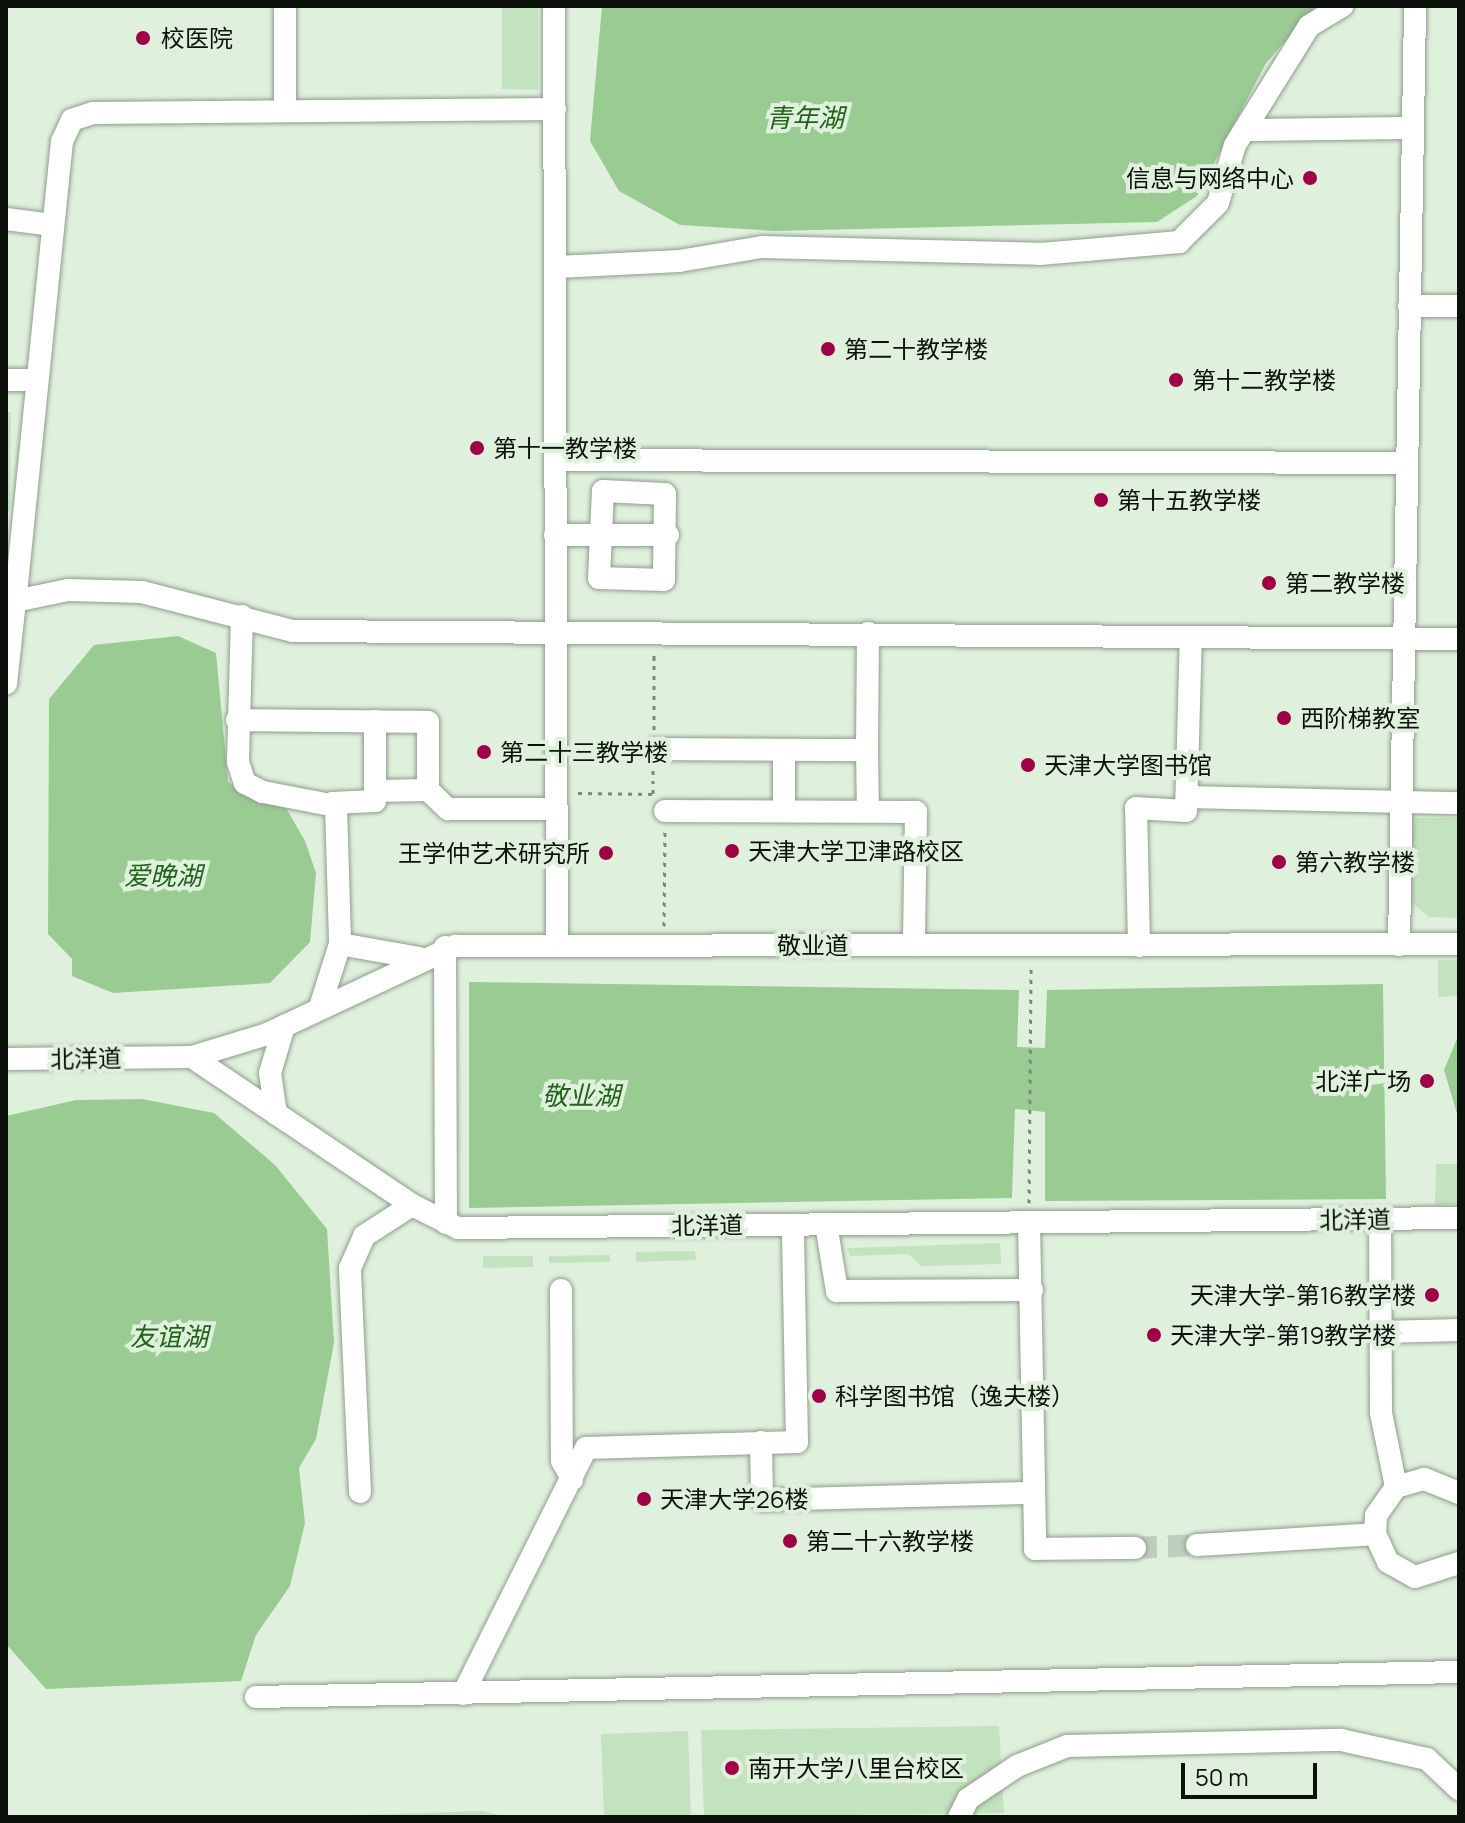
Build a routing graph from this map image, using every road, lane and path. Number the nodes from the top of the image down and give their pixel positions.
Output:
1 (285, 6) edge
2 (554, 6) edge
3 (1342, 6) edge
4 (1415, 6) edge
5 (555, 109) junction
6 (285, 111) junction
7 (1413, 128) junction
8 (1245, 130) junction
9 (6, 219) edge
10 (53, 225) junction
11 (557, 267) junction
12 (1409, 306) junction
13 (1459, 306) edge
14 (6, 380) edge
15 (35, 380) junction
16 (556, 460) junction
17 (1407, 463) junction
18 (555, 535) junction
19 (599, 535) junction
20 (668, 535) junction
21 (10, 601) edge
22 (242, 616) junction
23 (868, 633) junction
24 (555, 634) junction
25 (1191, 637) junction
26 (1403, 638) junction
27 (1459, 639) edge
28 (6, 684) edge
29 (237, 720) junction
30 (375, 721) junction
31 (654, 749) dead end
32 (784, 750) junction
33 (867, 750) junction
34 (428, 790) junction
35 (375, 791) junction
36 (1187, 797) junction
37 (1400, 801) junction
38 (659, 802) joint
39 (332, 803) junction
40 (1459, 803) edge
41 (556, 809) junction
42 (784, 811) junction
43 (868, 811) junction
44 (340, 944) junction
45 (1459, 944) edge
46 (664, 945) junction
47 (914, 945) junction
48 (1399, 945) junction
49 (557, 946) junction
50 (1139, 946) junction
51 (445, 947) junction
52 (419, 958) junction
53 (1030, 978) dead end
54 (320, 1007) junction
55 (284, 1026) junction
56 (192, 1057) junction
57 (6, 1059) edge
58 (276, 1114) junction
59 (412, 1205) junction
60 (1029, 1213) junction
61 (1459, 1218) edge
62 (1380, 1219) junction
63 (446, 1223) junction
64 (826, 1224) junction
65 (793, 1225) junction
66 (561, 1290) dead end
67 (1032, 1290) junction
68 (1459, 1330) edge
69 (1383, 1332) junction
70 (761, 1442) junction
71 (572, 1479) junction
72 (1396, 1487) junction
73 (360, 1492) dead end
74 (1033, 1493) junction
75 (1459, 1493) edge
76 (1375, 1534) junction
77 (1197, 1545) tunnel mouth
78 (1135, 1548) tunnel mouth
79 (1459, 1563) edge
80 (1459, 1672) edge
81 (463, 1694) junction
82 (256, 1697) dead end
83 (1459, 1789) edge
84 (959, 1817) edge

1 - 6 street
2 - 5 street
3 - 8 street
4 - 7 street
5 - 6 street
5 - 11 street
6 - 10 street
7 - 8 street
7 - 12 street
8 - 11 street
9 - 10 street
10 - 15 street
11 - 16 street
12 - 13 street
12 - 17 street
14 - 15 street
15 - 21 street
16 - 17 street
16 - 18 street
17 - 26 street
18 - 19 street
18 - 24 street
19 - 20 street
19 - 20 street
19 - 20 street
21 - 22 street
21 - 28 street
22 - 24 street
22 - 29 street
23 - 24 street
23 - 25 street
23 - 33 street
24 - 41 street
25 - 26 street
25 - 36 street
26 - 27 street
26 - 37 street
29 - 30 street
29 - 39 street
30 - 34 street
30 - 35 street
31 - 32 street
32 - 33 street
32 - 42 street
33 - 43 street
34 - 35 street
34 - 41 street
35 - 39 street
36 - 37 street
36 - 50 street
37 - 40 street
37 - 48 street
38 - 42 street
38 - 46 path
39 - 44 street
41 - 49 street
42 - 43 street
43 - 47 street
44 - 52 street
44 - 54 street
45 - 48 street, 敬业道
46 - 47 street, 敬业道
46 - 49 street, 敬业道
47 - 50 street, 敬业道
48 - 50 street, 敬业道
49 - 51 street, 敬业道
51 - 52 street, 敬业道
51 - 63 street
52 - 54 street, 敬业道
53 - 60 path
54 - 55 street, 敬业道
55 - 56 street, 敬业道
55 - 58 street
56 - 57 street, 北洋道
56 - 58 street, 北洋道
58 - 59 street, 北洋道
59 - 63 street, 北洋道
59 - 73 street
60 - 62 street, 北洋道
60 - 64 street, 北洋道
60 - 67 street
61 - 62 street, 北洋道
62 - 69 street
63 - 65 street, 北洋道
64 - 65 street, 北洋道
64 - 67 street
65 - 70 street
66 - 71 street
67 - 74 street
68 - 69 street
69 - 72 street
70 - 71 street
70 - 74 street
71 - 81 street
72 - 75 street
72 - 76 street
74 - 78 street
76 - 77 street
76 - 79 street
80 - 81 street
81 - 82 street
83 - 84 street

